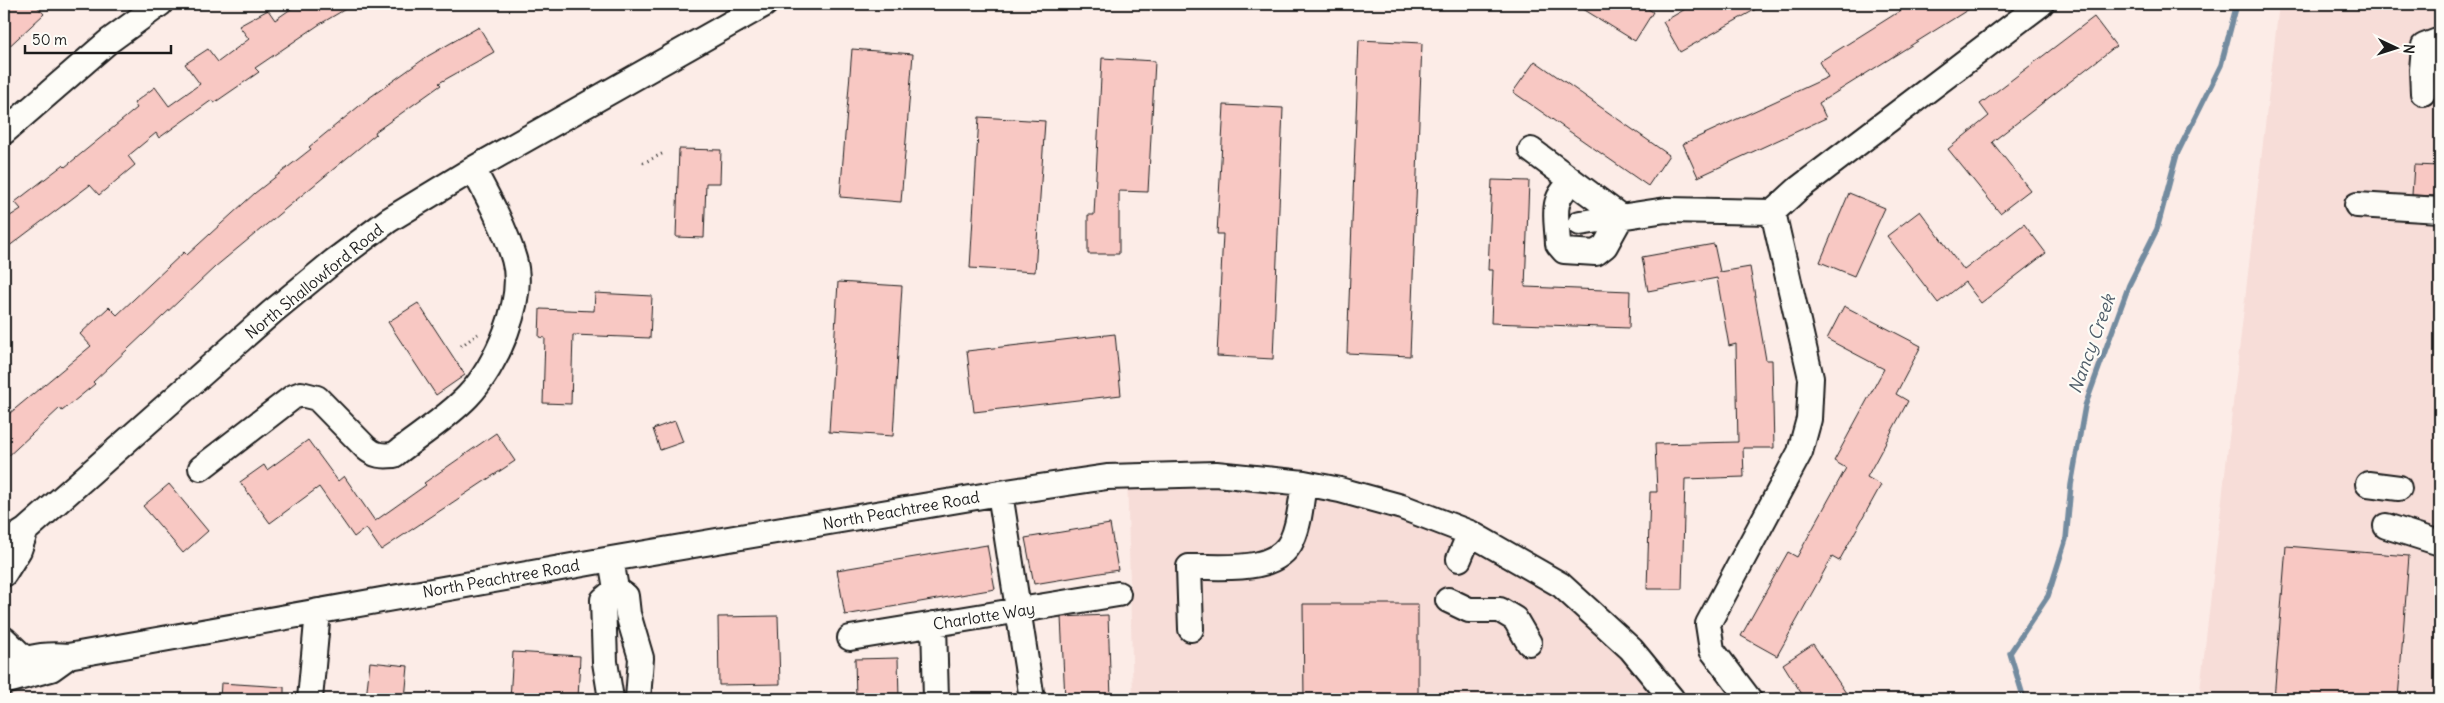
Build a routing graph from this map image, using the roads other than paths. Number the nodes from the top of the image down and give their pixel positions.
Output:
1 (160, 4) edge
2 (765, 4) edge
3 (2041, 4) edge
4 (2440, 40) edge
5 (2423, 93) dead end
6 (4, 132) edge
7 (1531, 150) dead end
8 (473, 169) junction
9 (1574, 182) junction
10 (2357, 205) dead end
11 (2440, 210) edge
12 (1773, 212) junction
13 (1621, 217) junction
14 (1580, 223) dead end
15 (201, 468) dead end
16 (1304, 483) junction
17 (2368, 484) dead end
18 (2399, 488) dead end
19 (1000, 493) junction
20 (2386, 526) dead end
21 (26, 530) junction
22 (1470, 533) junction
23 (2440, 543) edge
24 (4, 544) edge
25 (611, 559) junction
26 (1459, 559) dead end
27 (4, 574) edge
28 (616, 589) junction
29 (1118, 594) dead end
30 (1448, 600) dead end
31 (1018, 610) junction
32 (318, 612) junction
33 (934, 624) junction
34 (1191, 629) dead end
35 (850, 638) dead end
36 (4, 639) edge
37 (1529, 643) dead end
38 (68, 656) junction
39 (14, 661) edge
40 (4, 682) edge
41 (611, 698) edge
42 (310, 699) edge
43 (638, 699) edge
44 (936, 699) edge
45 (1032, 699) edge
46 (1672, 699) edge
47 (1749, 699) edge

1 - 6 street
2 - 8 street, North Shallowford Road
3 - 12 street
4 - 5 street
7 - 9 street
8 - 15 street
8 - 21 street, North Shallowford Road
9 - 13 street
9 - 13 street
10 - 11 street
12 - 13 street
12 - 47 street
13 - 14 street
16 - 19 street, North Peachtree Road
16 - 22 street, North Peachtree Road
16 - 34 street
17 - 18 street
19 - 25 street, North Peachtree Road
19 - 31 street
20 - 23 street
21 - 24 street, North Shallowford Road
21 - 27 street, North Shallowford Road
22 - 26 street
22 - 46 street, North Peachtree Road
25 - 28 street
25 - 32 street, North Peachtree Road
28 - 41 street
28 - 43 street
29 - 31 street, Charlotte Way
30 - 37 street
31 - 33 street, Charlotte Way
31 - 45 street
32 - 38 street, North Peachtree Road
32 - 42 street
33 - 35 street, Charlotte Way
33 - 44 street
36 - 39 street
38 - 39 street, North Peachtree Road
38 - 40 street, North Peachtree Road
41 - 43 street

